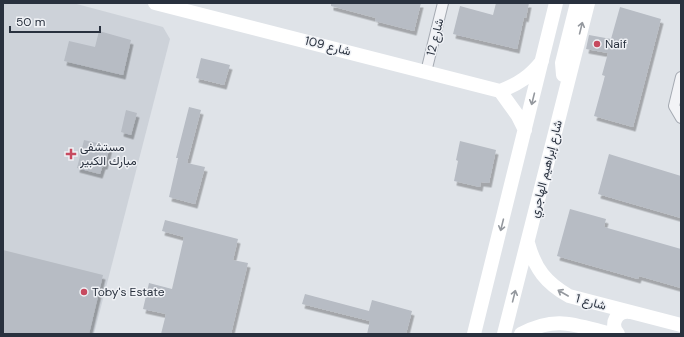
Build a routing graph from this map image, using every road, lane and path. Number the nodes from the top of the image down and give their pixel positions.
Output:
1 (155, 3) edge
2 (444, 3) edge
3 (556, 3) edge
4 (577, 3) edge
5 (588, 3) edge
6 (542, 61) junction
7 (426, 72) junction
8 (681, 77) edge
9 (500, 91) junction
10 (565, 93) junction
11 (681, 118) edge
12 (525, 130) junction
13 (528, 242) junction
14 (631, 312) junction
15 (681, 325) edge
16 (474, 334) edge
17 (504, 334) edge
18 (521, 334) edge
19 (611, 334) edge
20 (618, 334) edge

1 - 7 street, شارع 109
2 - 7 street, شارع 12
3 - 6 street
4 - 10 street
10 -> 5 street, شارع إبراهيم الهاجري
6 - 9 street
6 -> 12 street
7 - 9 street, شارع 109
8 - 11 street
9 - 12 street
10 - 13 street, شارع إبراهيم الهاجري
12 -> 16 street
14 -> 13 street, شارع 1
17 -> 13 street, شارع إبراهيم الهاجري
14 - 15 street, شارع 1
14 - 20 street
18 - 19 street

